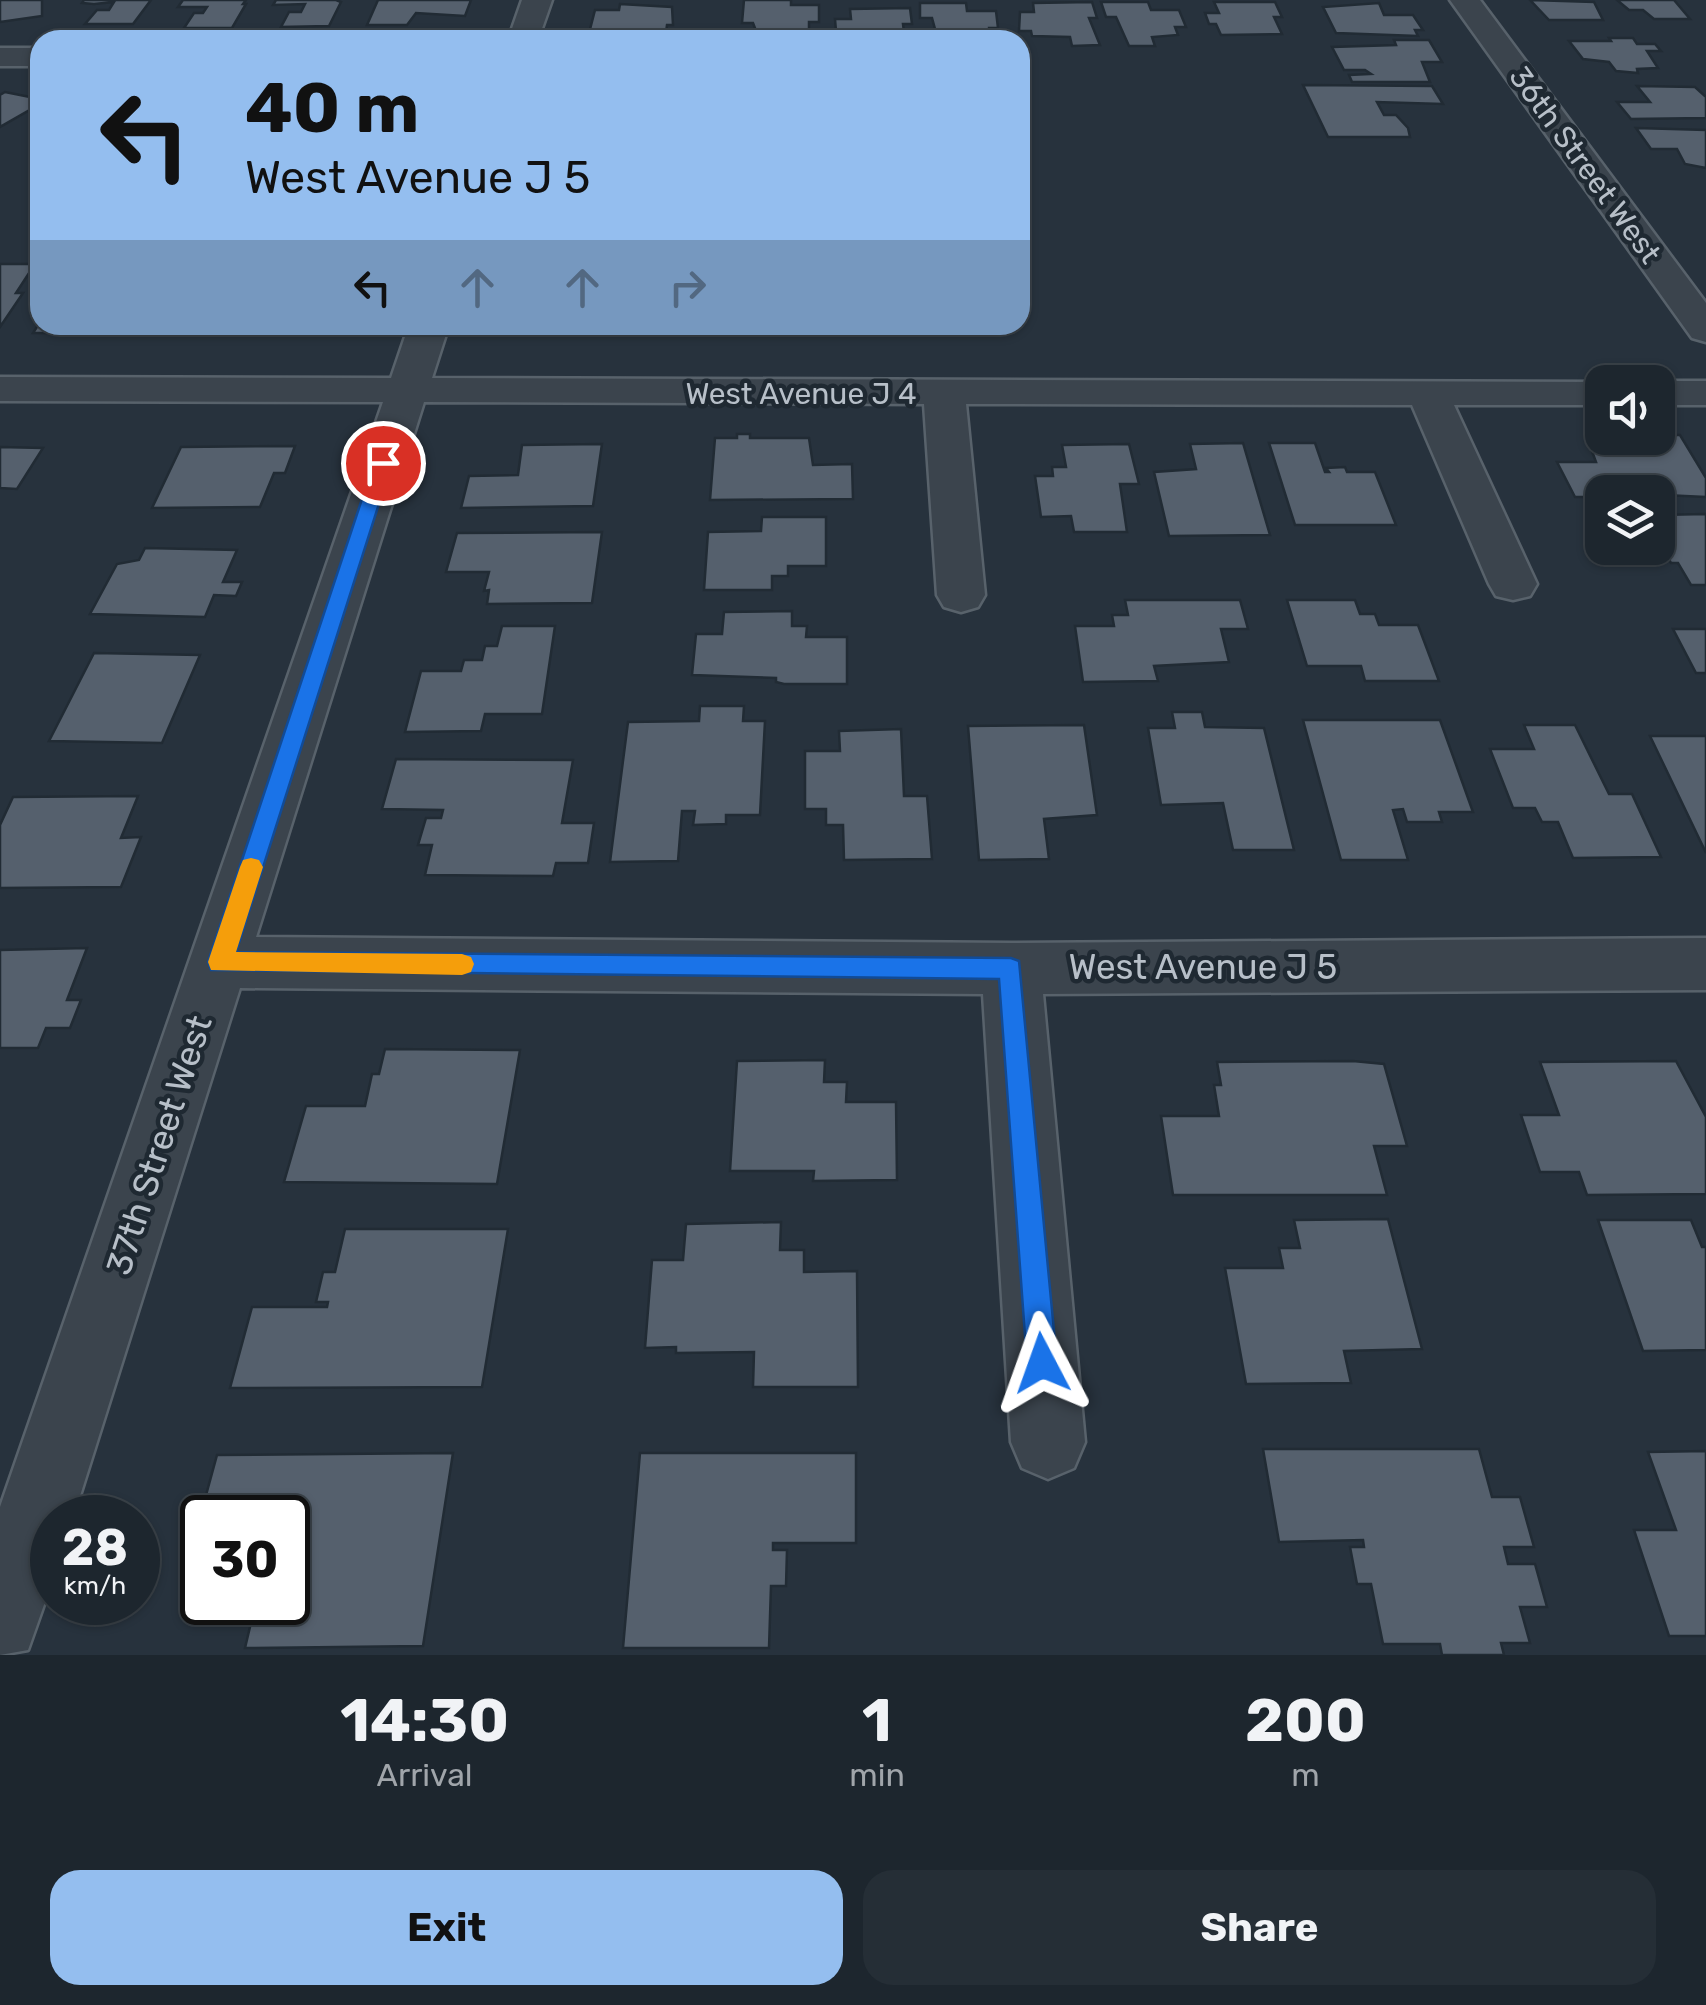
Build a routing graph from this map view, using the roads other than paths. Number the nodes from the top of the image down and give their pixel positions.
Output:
1 (537, 0) edge
2 (1465, 0) edge
3 (526, 30) edge
4 (0, 57) edge
5 (30, 57) edge
6 (1706, 330) edge
7 (425, 335) edge
8 (0, 389) edge
9 (406, 392) junction
10 (1706, 392) edge
11 (1585, 393) edge
12 (1675, 393) edge
13 (944, 394) junction
14 (1428, 394) junction
15 (1512, 584) dead end
16 (961, 594) dead end
17 (220, 962) junction
18 (1706, 964) edge
19 (1011, 969) junction
20 (1048, 1442) dead end
21 (0, 1622) edge

1 - 3 street
2 - 6 street, 36th Street West
4 - 5 street
7 - 9 street, 37th Street West
8 - 9 street, West Avenue J 4
9 - 13 street, West Avenue J 4
9 - 17 street, 37th Street West
10 - 12 street
11 - 14 street, West Avenue J 4
13 - 14 street, West Avenue J 4
13 - 16 street
14 - 15 street
17 - 19 street, West Avenue J 5
17 - 21 street, 37th Street West
18 - 19 street, West Avenue J 5
19 - 20 street

